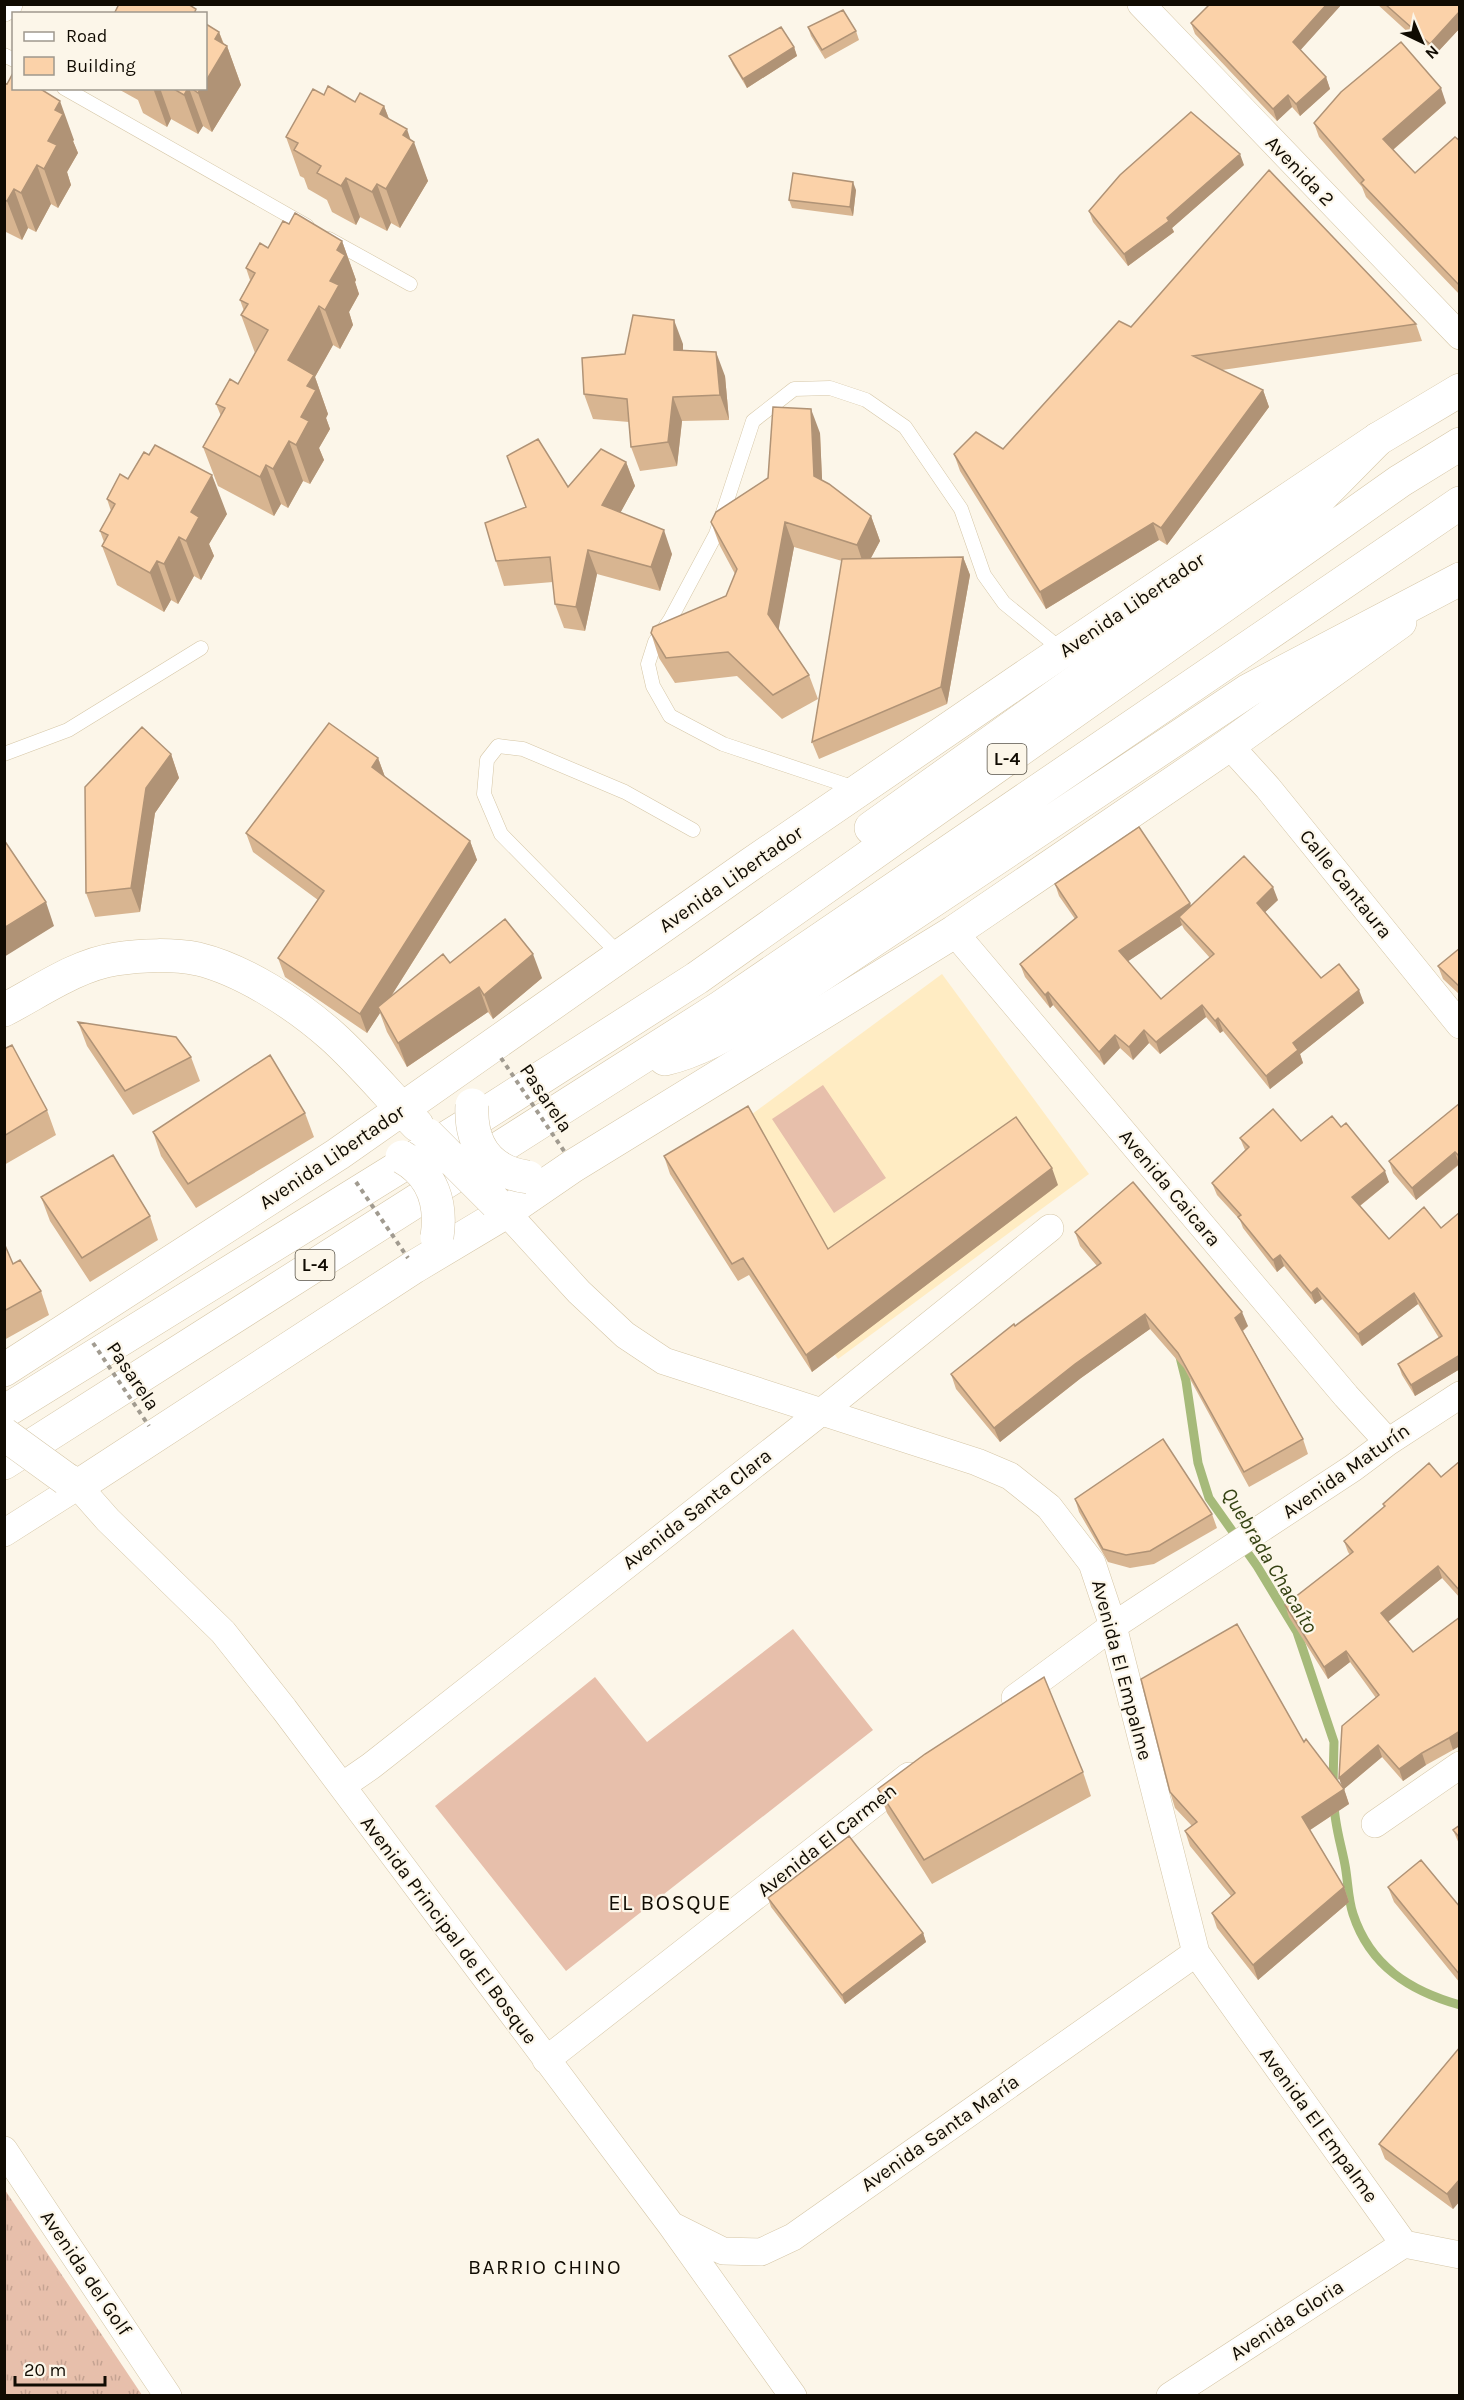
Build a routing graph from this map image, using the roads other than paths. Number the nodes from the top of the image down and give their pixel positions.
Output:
1 (9, 4) edge
2 (1146, 6) edge
3 (4, 8) edge
4 (68, 90) edge
5 (410, 284) dead end
6 (1460, 336) edge
7 (1460, 390) edge
8 (1378, 439) junction
9 (1460, 444) edge
10 (1460, 503) edge
11 (1460, 579) edge
12 (201, 648) dead end
13 (1063, 651) junction
14 (1229, 745) junction
15 (4, 754) edge
16 (860, 790) junction
17 (693, 830) dead end
18 (954, 932) junction
19 (621, 956) junction
20 (4, 1011) edge
21 (1460, 1025) edge
22 (488, 1058) junction
23 (625, 1068) junction
24 (553, 1070) junction
25 (403, 1110) junction
26 (357, 1141) junction
27 (549, 1170) junction
28 (501, 1207) junction
29 (1050, 1228) dead end
30 (426, 1250) junction
31 (4, 1370) edge
32 (1460, 1395) edge
33 (4, 1412) edge
34 (820, 1413) junction
35 (4, 1434) edge
36 (1388, 1442) junction
37 (4, 1463) edge
38 (72, 1483) junction
39 (4, 1533) edge
40 (1113, 1626) junction
41 (993, 1715) edge
42 (928, 1763) edge
43 (1460, 1765) edge
44 (342, 1786) junction
45 (1375, 1824) dead end
46 (1196, 1953) junction
47 (546, 2060) junction
48 (4, 2150) edge
49 (671, 2225) junction
50 (1404, 2244) junction
51 (1460, 2255) edge
52 (168, 2396) edge
53 (794, 2396) edge
54 (1170, 2396) edge

1 - 3 street
2 - 6 street, Avenida 2
4 - 5 lane
7 - 8 main road, Avenida Libertador / L-4
8 - 13 main road, Avenida Libertador / L-4
8 - 24 main road, L-4
9 - 24 main road, Avenida Libertador / L-4
10 - 23 main road, L-4
11 - 14 main road, L-4
11 - 23 main road, L-4
12 - 15 lane
13 - 16 main road, Avenida Libertador / L-4
13 - 16 lane
14 - 18 main road, L-4
14 - 21 street, Calle Cantaura
16 - 19 main road, Avenida Libertador / L-4
17 - 19 lane
18 - 27 main road, L-4
18 - 36 street, Avenida Caicara
19 - 22 main road, Avenida Libertador / L-4
20 - 25 main road
22 - 25 main road, Avenida Libertador / L-4
22 - 27 main road, bridge
23 - 37 main road, L-4
24 - 33 main road, Avenida Libertador / L-4
25 - 26 main road, Avenida Libertador / L-4
25 - 28 main road, bridge
26 - 30 main road, bridge
26 - 31 main road, Avenida Libertador / L-4
27 - 28 main road, L-4
28 - 30 main road, L-4
28 - 34 street, Avenida El Empalme
29 - 34 street, Avenida Santa Clara
30 - 38 main road, L-4
32 - 36 street, Avenida Maturín
34 - 40 street, Avenida El Empalme
34 - 44 street, Avenida Santa Clara
35 - 38 main road, bridge
36 - 40 street, Avenida Maturín
38 - 39 street
38 - 44 street, Avenida Principal de El Bosque
40 - 41 street
40 - 46 street, Avenida El Empalme
42 - 47 street, Avenida El Carmen
43 - 45 street
44 - 47 street, Avenida Principal de El Bosque
46 - 49 street, Avenida Santa María
46 - 50 street, Avenida El Empalme
47 - 49 street, Avenida Principal de El Bosque
48 - 52 street, Avenida del Golf
49 - 53 street, Avenida Principal de El Bosque
50 - 51 street
50 - 54 street, Avenida Gloria

